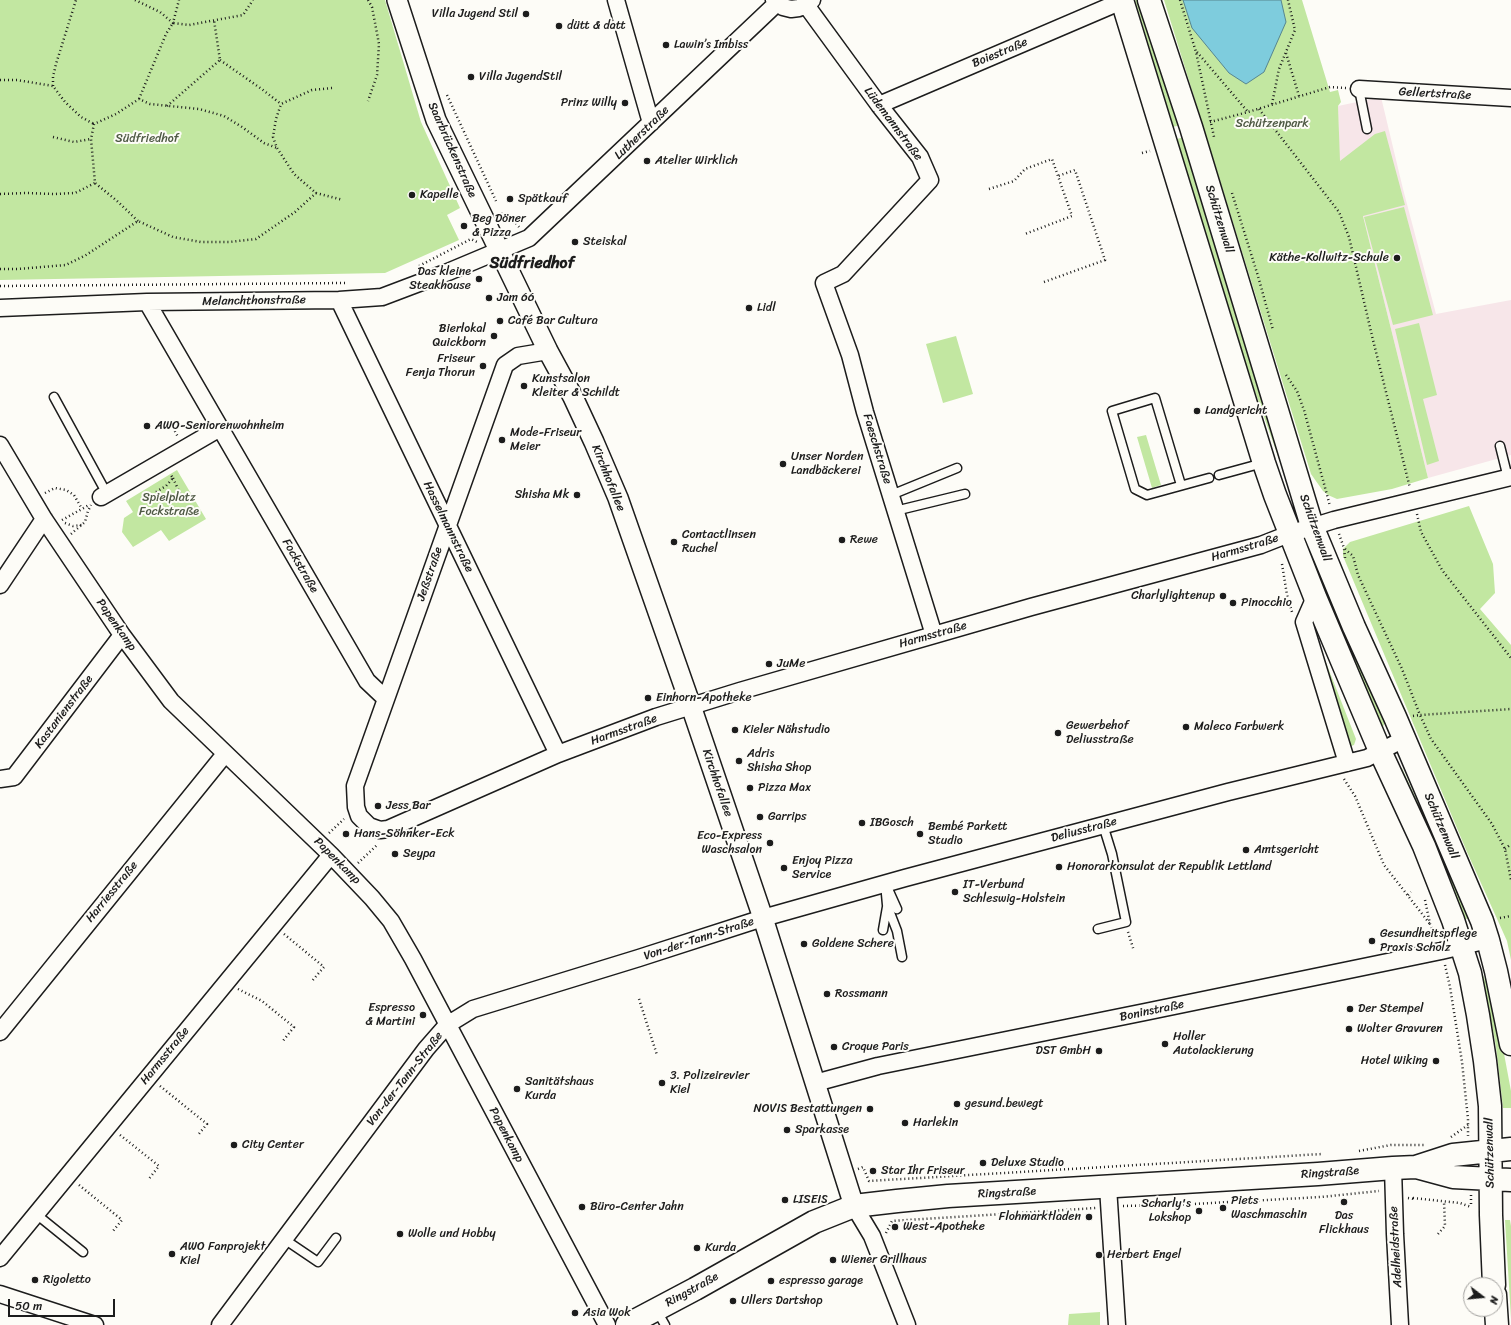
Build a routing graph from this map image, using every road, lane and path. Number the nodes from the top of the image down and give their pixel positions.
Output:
1 (76, 0) edge
2 (135, 0) edge
3 (179, 0) edge
4 (253, 0) edge
5 (368, 0) edge
6 (397, 0) edge
7 (616, 0) edge
8 (1122, 0) edge
9 (1150, 0) edge
10 (1180, 0) edge
11 (1288, 0) edge
12 (776, 2) edge
13 (809, 3) edge
14 (214, 20) junction
15 (173, 22) junction
16 (1196, 52) junction
17 (1286, 52) junction
18 (220, 60) junction
19 (0, 80) edge
20 (53, 86) junction
21 (332, 88) dead end
22 (1358, 89) junction
23 (445, 92) dead end
24 (1300, 96) junction
25 (1511, 98) edge
26 (139, 99) junction
27 (368, 101) dead end
28 (281, 104) junction
29 (879, 105) junction
30 (1272, 105) junction
31 (167, 106) junction
32 (1260, 109) junction
33 (1248, 112) junction
34 (652, 123) junction
35 (94, 124) junction
36 (1201, 125) junction
37 (1367, 129) dead end
38 (53, 137) dead end
39 (91, 139) junction
40 (1216, 143) dead end
41 (277, 148) junction
42 (1058, 176) junction
43 (95, 184) junction
44 (989, 189) dead end
45 (0, 190) edge
46 (1231, 192) dead end
47 (316, 193) junction
48 (0, 194) edge
49 (343, 200) dead end
50 (138, 221) junction
51 (1025, 234) dead end
52 (529, 238) junction
53 (471, 240) dead end
54 (499, 251) junction
55 (416, 267) dead end
56 (0, 269) edge
57 (843, 274) joint
58 (1044, 282) dead end
59 (350, 283) dead end
60 (0, 286) edge
61 (339, 300) junction
62 (147, 302) junction
63 (0, 309) edge
64 (1274, 333) dead end
65 (548, 351) junction
66 (1284, 368) dead end
67 (54, 396) dead end
68 (220, 428) junction
69 (0, 445) edge
70 (1500, 446) dead end
71 (163, 461) junction
72 (1264, 463) junction
73 (957, 468) dead end
74 (1219, 475) dead end
75 (1509, 477) edge
76 (173, 478) junction
77 (1209, 478) dead end
78 (1181, 486) junction
79 (156, 492) dead end
80 (891, 494) junction
81 (965, 494) dead end
82 (101, 498) junction
83 (182, 498) dead end
84 (1327, 499) dead end
85 (32, 500) junction
86 (1413, 500) junction
87 (82, 509) junction
88 (895, 511) junction
89 (44, 520) junction
90 (82, 525) junction
91 (448, 525) junction
92 (1312, 526) junction
93 (1289, 534) junction
94 (59, 542) junction
95 (1344, 548) dead end
96 (0, 584) edge
97 (1315, 597) junction
98 (122, 634) junction
99 (934, 635) junction
100 (1511, 658) edge
101 (386, 699) junction
102 (691, 706) junction
103 (1511, 709) edge
104 (1420, 715) junction
105 (1395, 718) junction
106 (1404, 739) junction
107 (1380, 751) junction
108 (225, 754) junction
109 (558, 754) junction
110 (1341, 764) junction
111 (0, 779) edge
112 (356, 807) junction
113 (1103, 825) junction
114 (388, 829) junction
115 (319, 843) junction
116 (1511, 844) edge
117 (1506, 848) junction
118 (331, 855) junction
119 (348, 873) junction
120 (1511, 880) edge
121 (885, 883) junction
122 (1411, 892) dead end
123 (1408, 895) junction
124 (887, 904) junction
125 (897, 909) dead end
126 (763, 918) junction
127 (1126, 922) junction
128 (1098, 929) dead end
129 (883, 930) dead end
130 (291, 940) dead end
131 (1488, 940) junction
132 (1452, 949) junction
133 (1134, 951) dead end
134 (902, 957) dead end
135 (312, 980) dead end
136 (253, 996) dead end
137 (639, 999) dead end
138 (447, 1025) junction
139 (0, 1032) edge
140 (282, 1042) dead end
141 (1511, 1044) edge
142 (657, 1055) dead end
143 (815, 1082) junction
144 (168, 1092) dead end
145 (198, 1135) dead end
146 (1448, 1139) dead end
147 (126, 1140) dead end
148 (1418, 1145) dead end
149 (1501, 1149) edge
150 (1358, 1152) dead end
151 (1324, 1154) dead end
152 (1416, 1167) junction
153 (1393, 1168) junction
154 (845, 1175) junction
155 (148, 1180) dead end
156 (1501, 1180) edge
157 (1108, 1187) junction
158 (1394, 1191) junction
159 (87, 1192) dead end
160 (1444, 1201) junction
161 (854, 1206) junction
162 (36, 1214) junction
163 (1491, 1215) junction
164 (113, 1231) dead end
165 (1438, 1234) dead end
166 (336, 1238) dead end
167 (284, 1239) junction
168 (83, 1252) dead end
169 (0, 1258) edge
170 (1494, 1277) edge
171 (0, 1294) edge
172 (661, 1317) edge
173 (95, 1325) edge
174 (220, 1325) edge
175 (607, 1325) edge
176 (627, 1325) edge
177 (906, 1325) edge
178 (1117, 1325) edge
179 (1400, 1325) edge

1 - 20 path
2 - 15 path
3 - 15 path
4 - 14 path
5 - 27 path
6 - 54 street, Saarbrückenstraße
7 - 34 street
8 - 29 street, Boiestraße
8 - 72 main road, Schützenwall
9 - 36 main road, Schützenwall
10 - 16 path
11 - 17 path
12 - 13 street, Lutherstraße
12 - 34 street, Lutherstraße
13 - 29 street, Lüdemannstraße
14 - 15 path
14 - 18 path
15 - 26 path
16 - 33 path
16 - 36 path
17 - 24 path
17 - 30 path
18 - 28 path
18 - 31 path
19 - 20 path
20 - 35 path
21 - 28 path
22 - 24 path
22 - 25 street, Gellertstraße
22 - 37 lane
23 - 52 path
24 - 30 path
26 - 31 path
26 - 35 path
28 - 41 path
29 - 57 street, Lüdemannstraße
30 - 32 path
31 - 41 path
32 - 33 path
32 - 86 path
33 - 36 path
34 - 52 street, Lutherstraße
35 - 39 path
36 - 40 path
36 - 92 main road, Schützenwall
38 - 39 path
39 - 43 path
41 - 47 path
42 - 44 path
42 - 51 path
42 - 58 path
43 - 48 path
43 - 50 path
45 - 48 path
46 - 64 path
47 - 49 path
47 - 50 path
50 - 56 path
52 - 54 street, Lutherstraße
53 - 55 path
54 - 61 street, Melanchthonstraße
54 - 65 street, Kirchhofallee
57 - 80 street, Faeschstraße
59 - 60 path
61 - 62 street, Melanchthonstraße
61 - 91 street, Hasselmannstraße
62 - 63 street, Melanchthonstraße
62 - 68 street, Fockstraße
65 - 91 street, Jeßstraße
65 - 102 street, Kirchhofallee
66 - 84 path
67 - 82 lane
68 - 71 street
68 - 101 street, Fockstraße
69 - 85 street, Papenkamp
70 - 75 lane
71 - 76 path
71 - 82 street
72 - 74 lane
72 - 93 main road, Schützenwall
73 - 80 lane
75 - 86 street, Harmsstraße
76 - 79 path
76 - 83 path
77 - 78 lane
78 - 78 lane
80 - 88 street, Faeschstraße
81 - 88 lane
82 - 87 path
82 - 90 path
85 - 87 path
85 - 89 street, Papenkamp
86 - 92 street, Harmsstraße
86 - 100 path
87 - 90 path
88 - 99 street, Faeschstraße
89 - 94 street, Papenkamp
89 - 96 street
90 - 94 path
91 - 101 street, Jeßstraße
91 - 109 street, Hasselmannstraße
92 - 93 street, Harmsstraße
92 - 105 main road, Schützenwall
93 - 97 main road, Schützenwall
93 - 99 street, Harmsstraße
94 - 98 street, Papenkamp
95 - 104 path
97 - 107 main road, Schützenwall
97 - 110 street
98 - 108 street, Papenkamp
98 - 111 street, Kastanienstraße
99 - 102 street, Harmsstraße
101 - 112 street, Jeßstraße
102 - 109 street, Harmsstraße
102 - 126 street, Kirchhofallee
103 - 104 path
104 - 105 path
104 - 117 path
105 - 106 main road, Schützenwall
106 - 107 street, Deliusstraße
106 - 131 main road, Schützenwall
107 - 110 street, Deliusstraße
107 - 132 main road, Schützenwall
108 - 115 street, Papenkamp
108 - 139 street, Harriesstraße
109 - 114 street, Harmsstraße
110 - 113 street, Deliusstraße
110 - 123 path
112 - 114 street, Jeßstraße
112 - 115 path
113 - 121 street, Deliusstraße
113 - 127 lane
114 - 119 path
115 - 118 street, Papenkamp
116 - 117 path
117 - 120 path
118 - 119 street, Papenkamp
118 - 162 street, Harmsstraße
119 - 138 street, Papenkamp
121 - 124 lane
121 - 125 lane
121 - 126 street, Deliusstraße
122 - 123 path
123 - 132 path
124 - 129 lane
124 - 134 lane
126 - 138 street, Von-der-Tann-Straße
126 - 143 street, Kirchhofallee
127 - 128 lane
127 - 133 path
130 - 135 path
131 - 132 street, Boninstraße
131 - 141 main road, Schützenwall
132 - 143 street, Boninstraße
132 - 146 path
132 - 149 main road, Schützenwall
136 - 140 path
137 - 142 path
138 - 167 street, Von-der-Tann-Straße
138 - 175 street, Papenkamp
143 - 154 street, Kirchhofallee
144 - 145 path
147 - 155 path
148 - 150 path
149 - 152 main road, Ringstraße
149 - 156 main road, Schützenwall
151 - 154 path
152 - 153 main road, Ringstraße
152 - 156 main road, Ringstraße
153 - 157 main road, Ringstraße
153 - 158 street, Adelheidstraße
154 - 161 street, Kirchhofallee
156 - 163 main road, Schützenwall
157 - 161 main road, Ringstraße
157 - 178 street
158 - 160 path
158 - 179 street, Adelheidstraße
159 - 164 path
160 - 163 path
160 - 165 path
161 - 172 main road, Ringstraße
161 - 177 street, Kirchhofallee
162 - 168 lane
162 - 169 street, Harmsstraße
163 - 170 main road, Schützenwall
166 - 167 lane
167 - 174 street, Von-der-Tann-Straße
171 - 173 street
172 - 176 main road, Ringstraße

